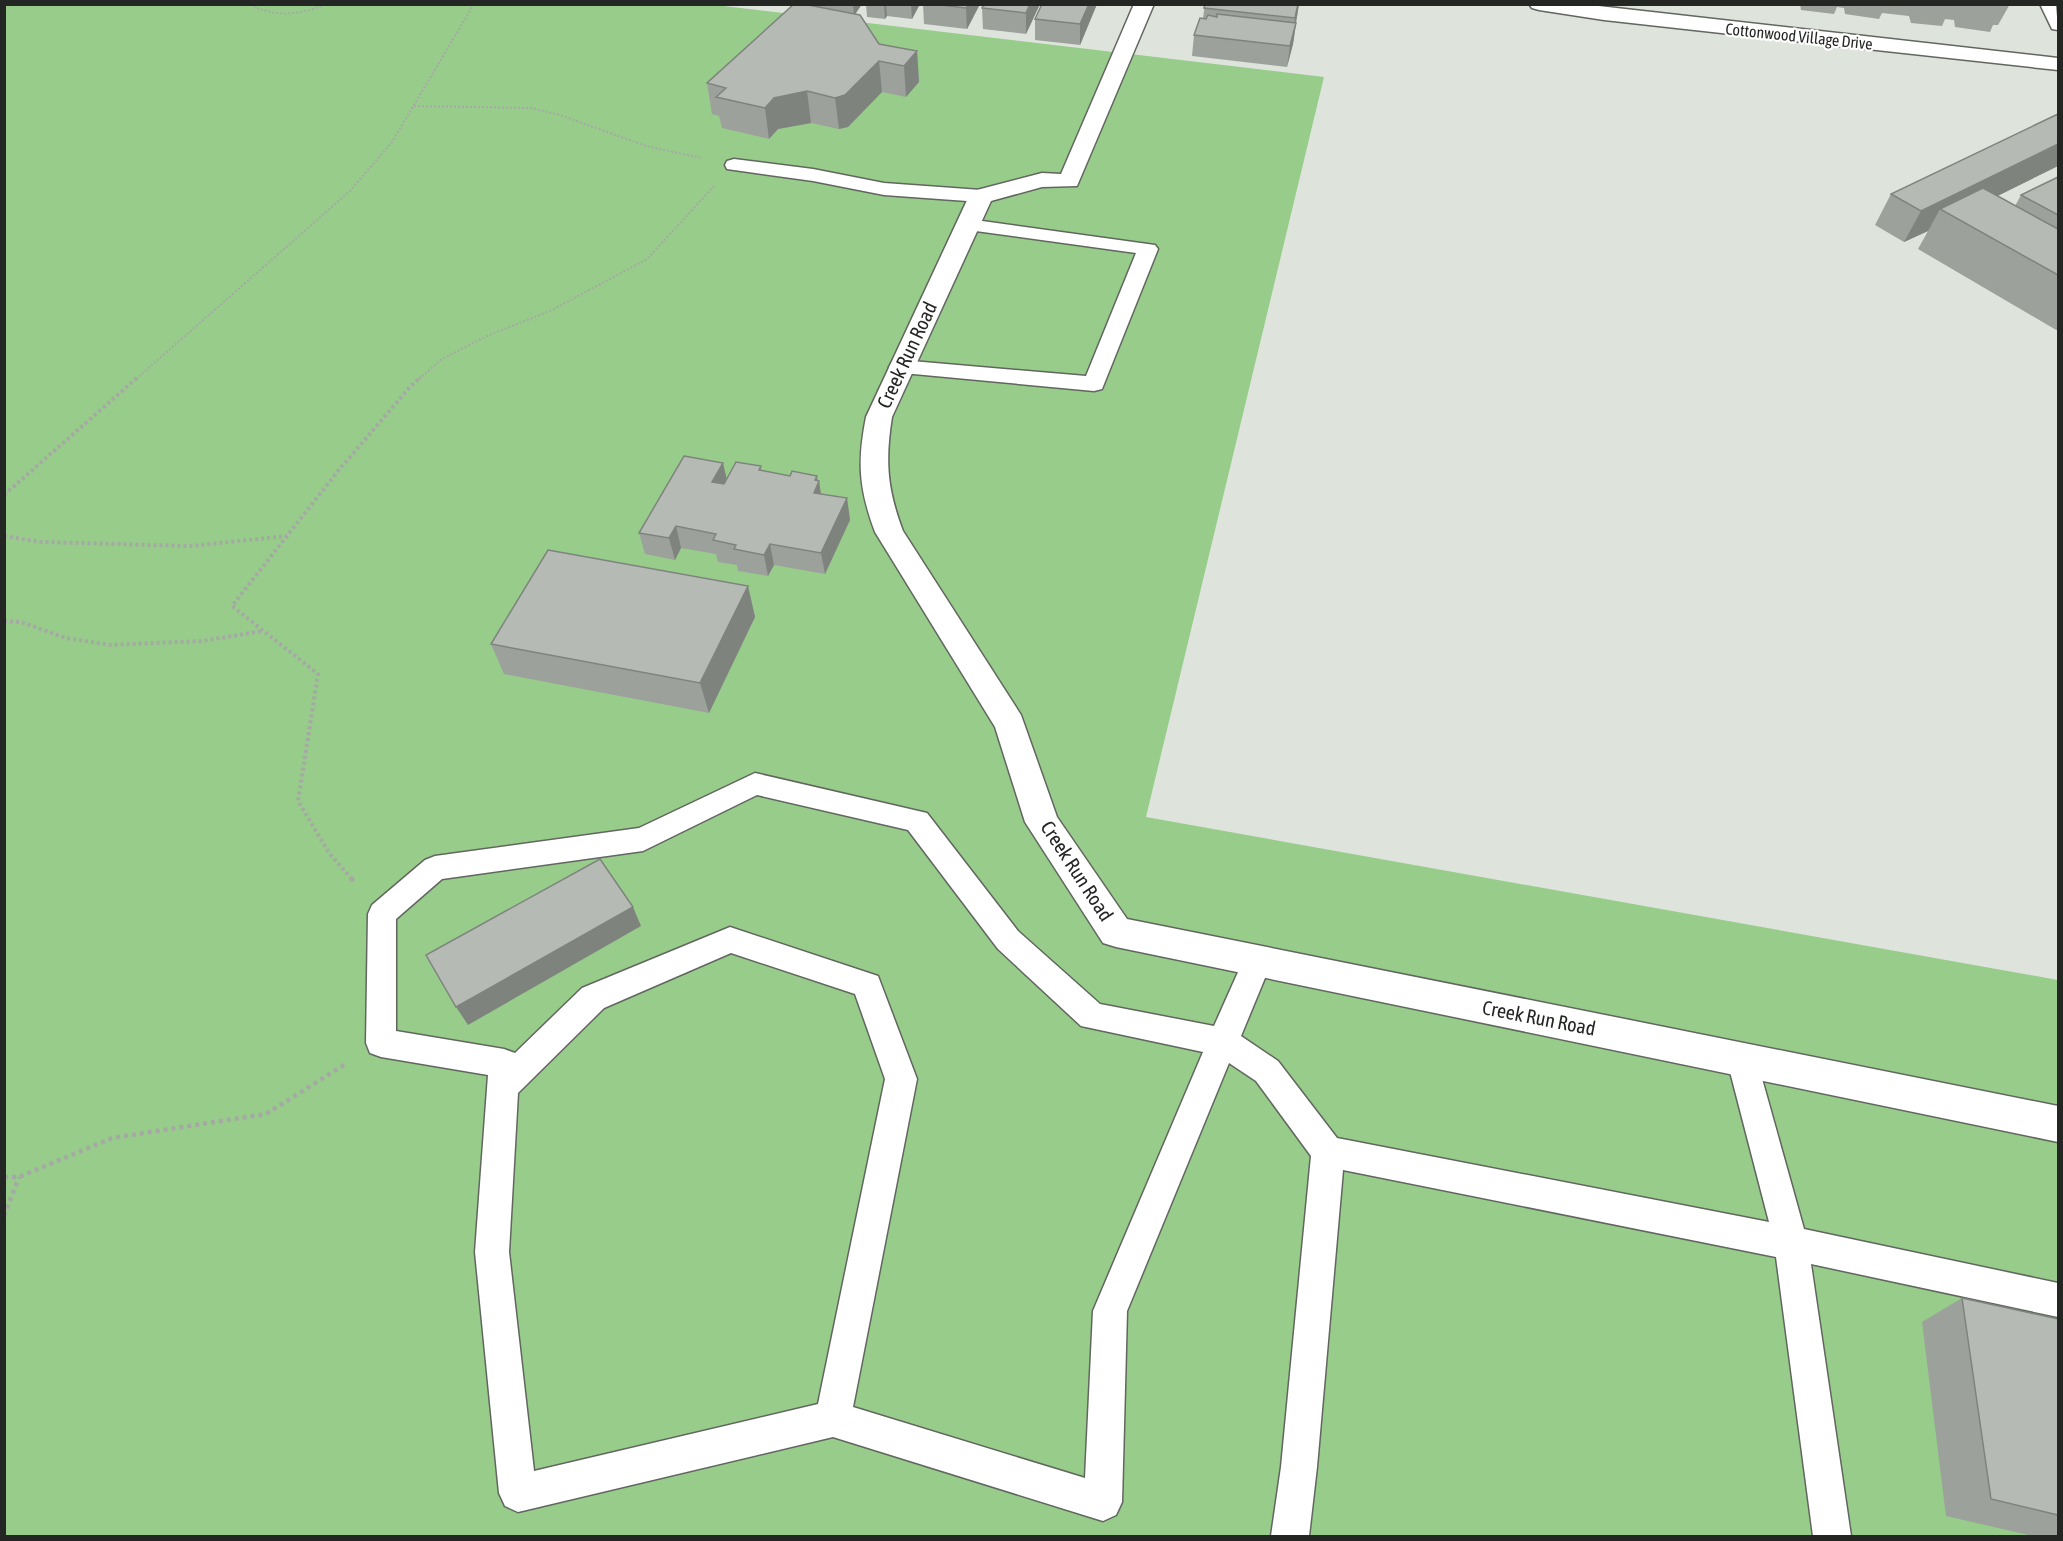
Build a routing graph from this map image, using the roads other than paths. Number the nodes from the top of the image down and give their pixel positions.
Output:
1 (1144, 4) edge
2 (1539, 4) edge
3 (2048, 4) edge
4 (2058, 25) edge
5 (2058, 64) edge
6 (734, 165) road end
7 (981, 196) junction
8 (968, 225) junction
9 (900, 367) junction
10 (1257, 961) junction
11 (1223, 1042) junction
12 (1743, 1060) junction
13 (503, 1086) junction
14 (2058, 1124) edge
15 (1328, 1152) junction
16 (1791, 1243) junction
17 (2058, 1300) edge
18 (834, 1419) junction
19 (1290, 1536) edge
20 (1832, 1536) edge

1 - 7 street
2 - 5 street, Cottonwood Village Drive
3 - 4 lane
6 - 7 lane
7 - 8 street, Creek Run Road
8 - 9 street, Creek Run Road
8 - 9 lane
9 - 10 street, Creek Run Road
10 - 11 lane
10 - 12 street, Creek Run Road
11 - 13 lane
11 - 15 lane
11 - 18 lane
12 - 14 street, Creek Run Road
12 - 16 lane
13 - 18 lane
13 - 18 lane
15 - 16 lane
15 - 19 lane
16 - 17 lane
16 - 20 lane

